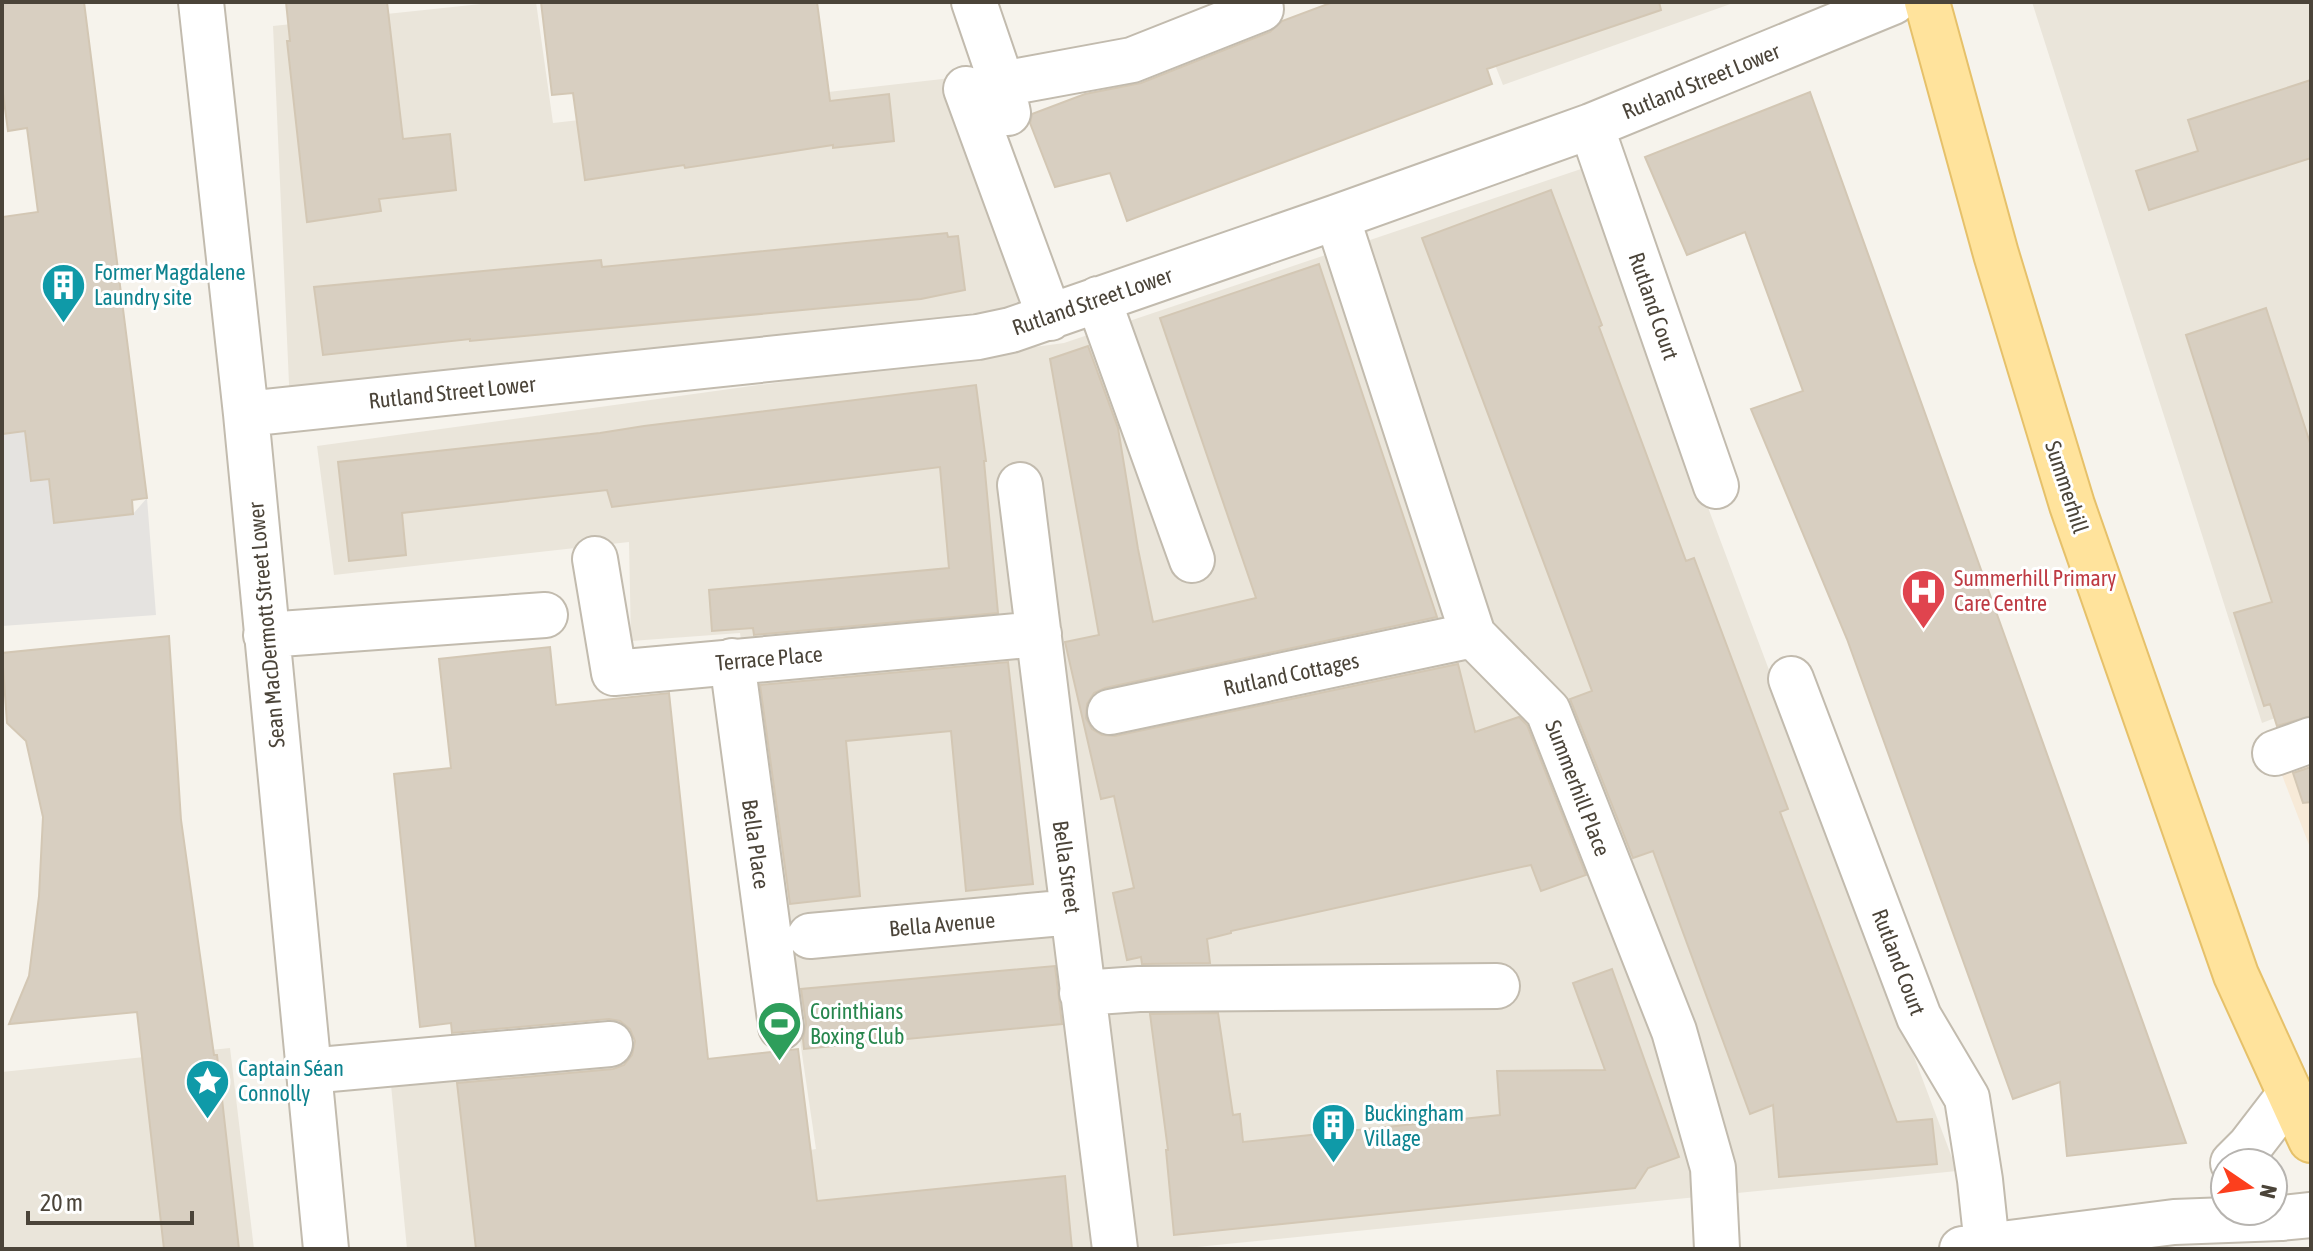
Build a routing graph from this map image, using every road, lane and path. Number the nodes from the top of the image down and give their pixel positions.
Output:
1 (201, 2) edge
2 (974, 2) edge
3 (1893, 2) edge
4 (1927, 2) edge
5 (1261, 9) dead end
6 (984, 87) junction
7 (1591, 126) junction
8 (1337, 217) junction
9 (1098, 299) junction
10 (1050, 318) junction
11 (246, 414) junction
12 (1020, 485) dead end
13 (1716, 486) dead end
14 (595, 559) dead end
15 (1192, 560) dead end
16 (545, 615) dead end
17 (1039, 634) junction
18 (266, 635) junction
19 (1473, 635) junction
20 (732, 661) junction
21 (1791, 679) dead end
22 (1110, 712) dead end
23 (1073, 912) junction
24 (810, 936) dead end
25 (1497, 986) dead end
26 (1082, 993) junction
27 (781, 1027) dead end
28 (610, 1044) dead end
29 (308, 1071) junction
30 (2290, 1094) junction
31 (2311, 1140) edge
32 (2249, 1147) edge
33 (2209, 1187) edge
34 (2311, 1215) edge
35 (2174, 1222) junction
36 (1974, 1248) edge
37 (326, 1249) edge
38 (1115, 1249) edge
39 (1717, 1249) edge

1 - 11 street, Sean MacDermott Street Lower
2 - 6 street
3 - 7 street, Rutland Street Lower
4 - 30 main road, Summerhill
5 - 6 street
6 - 10 street
7 - 8 street, Rutland Street Lower
7 - 13 street, Rutland Court
8 - 9 street, Rutland Street Lower
8 - 19 street, Summerhill Place
9 - 10 street, Rutland Street Lower
9 - 15 street
10 - 11 street, Rutland Street Lower
11 - 18 street, Sean MacDermott Street Lower
12 - 17 street, Bella Street
14 - 20 street, Terrace Place
16 - 18 street
17 - 20 street, Terrace Place
17 - 23 street, Bella Street
18 - 29 street, Sean MacDermott Street Lower
19 - 22 street, Rutland Cottages
19 - 39 street, Summerhill Place
20 - 27 street, Bella Place
21 - 36 street, Rutland Court
23 - 24 street, Bella Avenue
23 - 26 street, Bella Street
25 - 26 street
26 - 38 street, Bella Street
28 - 29 street
29 - 37 street, Sean MacDermott Street Lower
30 - 31 main road, Summerhill
30 - 32 street
33 - 35 street
34 - 35 street
35 - 36 street

